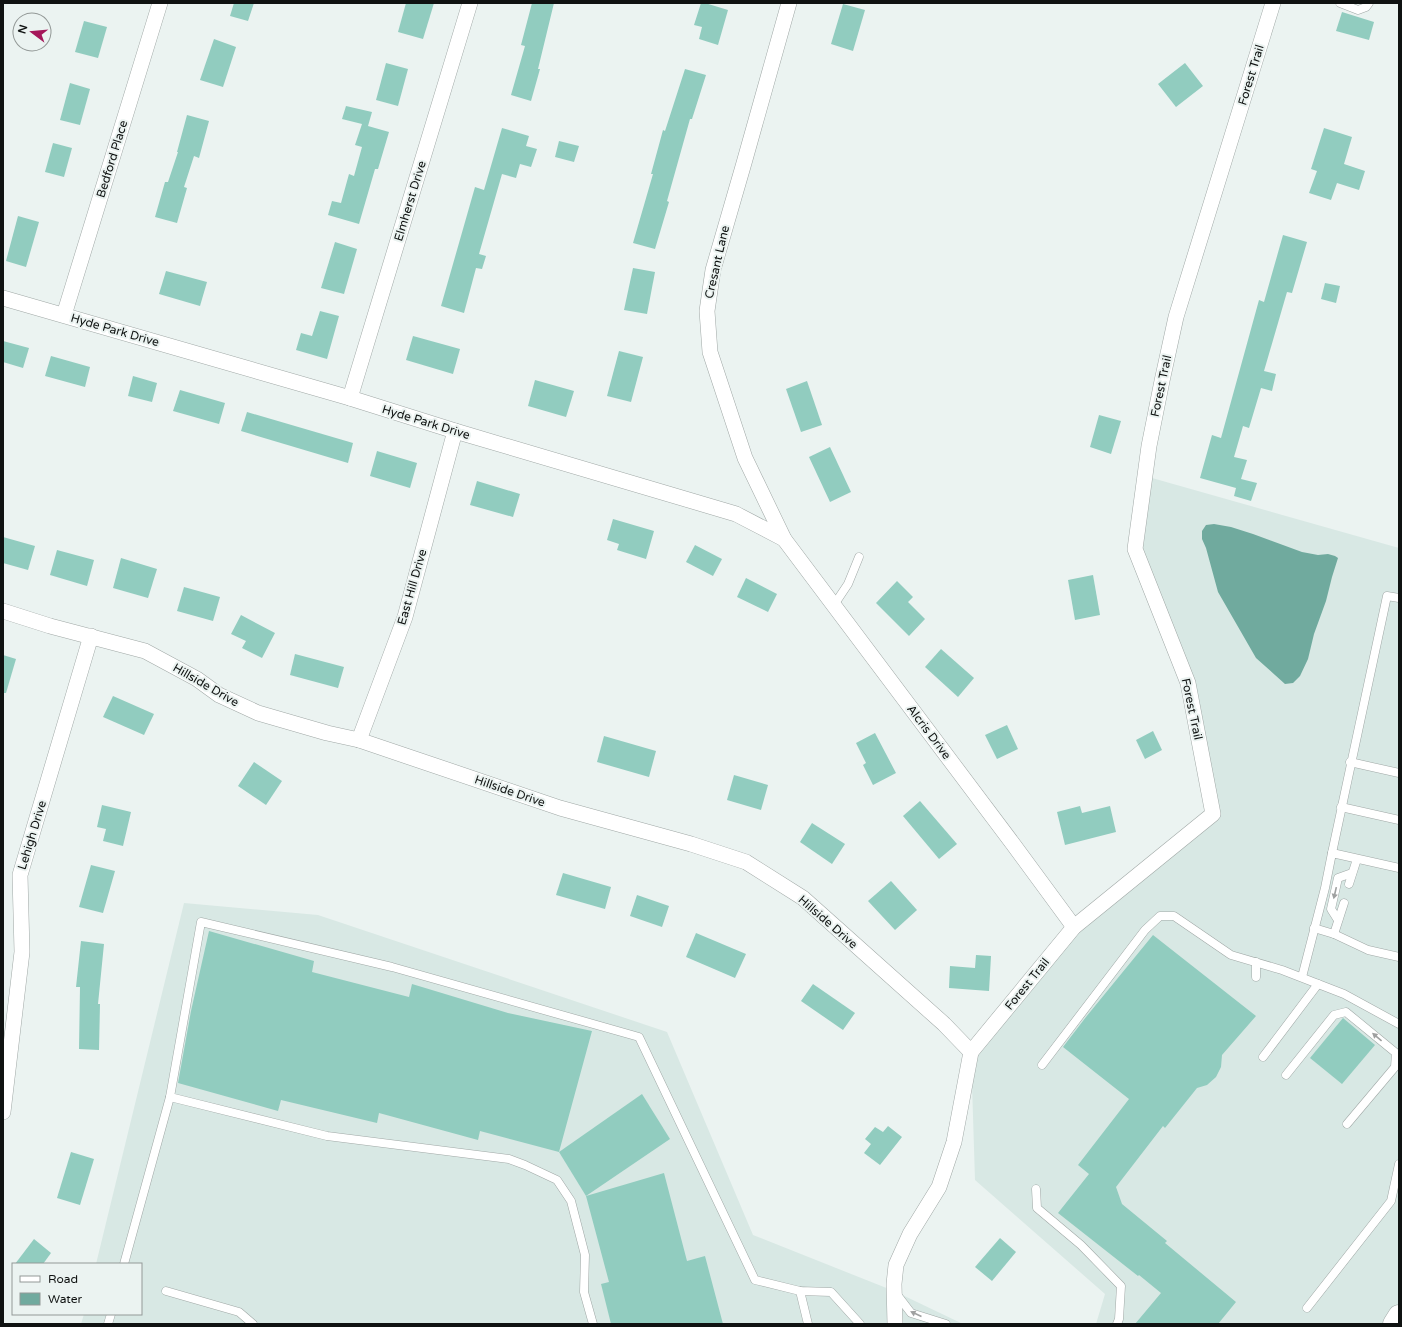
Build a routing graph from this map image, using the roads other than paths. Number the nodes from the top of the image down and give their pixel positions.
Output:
1 (160, 3) edge
2 (470, 3) edge
3 (789, 3) edge
4 (1273, 3) edge
5 (1340, 3) edge
6 (1369, 3) edge
7 (3, 298) edge
8 (64, 316) junction
9 (350, 398) junction
10 (455, 431) junction
11 (784, 539) junction
12 (859, 557) dead end
13 (1399, 598) edge
14 (834, 605) junction
15 (3, 611) edge
16 (91, 636) junction
17 (360, 740) junction
18 (1350, 762) junction
19 (1399, 773) edge
20 (1341, 807) junction
21 (1399, 820) edge
22 (1332, 854) junction
23 (1357, 859) junction
24 (1399, 868) edge
25 (1352, 873) junction
26 (1349, 884) dead end
27 (1344, 903) dead end
28 (1338, 920) junction
29 (1074, 927) junction
30 (1314, 928) junction
31 (1334, 934) junction
32 (1399, 957) edge
33 (1256, 962) junction
34 (1256, 977) dead end
35 (1302, 977) junction
36 (1318, 984) junction
37 (1399, 1024) edge
38 (971, 1052) junction
39 (1263, 1057) dead end
40 (1042, 1065) dead end
41 (1286, 1075) dead end
42 (170, 1097) junction
43 (3, 1112) edge
44 (1347, 1124) dead end
45 (1399, 1164) edge
46 (1036, 1190) dead end
47 (124, 1263) edge
48 (166, 1291) dead end
49 (800, 1291) junction
50 (894, 1291) junction
51 (1307, 1308) dead end
52 (1399, 1316) edge
53 (253, 1324) edge
54 (593, 1324) edge
55 (808, 1324) edge
56 (860, 1324) edge
57 (895, 1324) edge
58 (946, 1324) edge
59 (1117, 1324) edge
60 (1394, 1324) edge

1 - 8 street, Bedford Place
2 - 9 street, Elmherst Drive
3 - 11 street, Cresant Lane
4 - 29 street, Forest Trail
5 - 6 lane
7 - 8 street, Hyde Park Drive
8 - 9 street, Hyde Park Drive
9 - 10 street, Hyde Park Drive
10 - 11 street, Hyde Park Drive
10 - 17 street, East Hill Drive
11 - 14 street, Alcris Drive
12 - 14 lane
13 - 18 lane
14 - 29 street, Alcris Drive
15 - 16 street, Hillside Drive
16 - 17 street, Hillside Drive
16 - 43 street, Lehigh Drive
17 - 38 street, Hillside Drive
18 - 19 lane
18 - 20 lane
20 - 21 lane
20 - 22 lane
22 - 23 lane
22 - 30 lane
23 - 24 lane
23 - 25 lane
25 - 26 lane
25 -> 28 lane
27 - 28 lane
28 - 31 lane
29 - 38 street, Forest Trail
30 - 31 lane
30 - 35 lane
31 - 32 lane
33 - 34 lane
33 - 35 lane
33 - 40 lane
35 - 36 lane
36 - 37 lane
36 - 39 lane
38 - 50 street, Forest Trail
44 -> 41 lane
42 - 47 lane
42 - 49 lane
42 - 54 lane
45 - 51 lane
46 - 59 lane
48 - 53 lane
49 - 55 lane
49 - 56 lane
50 - 57 street, Forest Trail
58 -> 50 lane
52 - 60 main road

